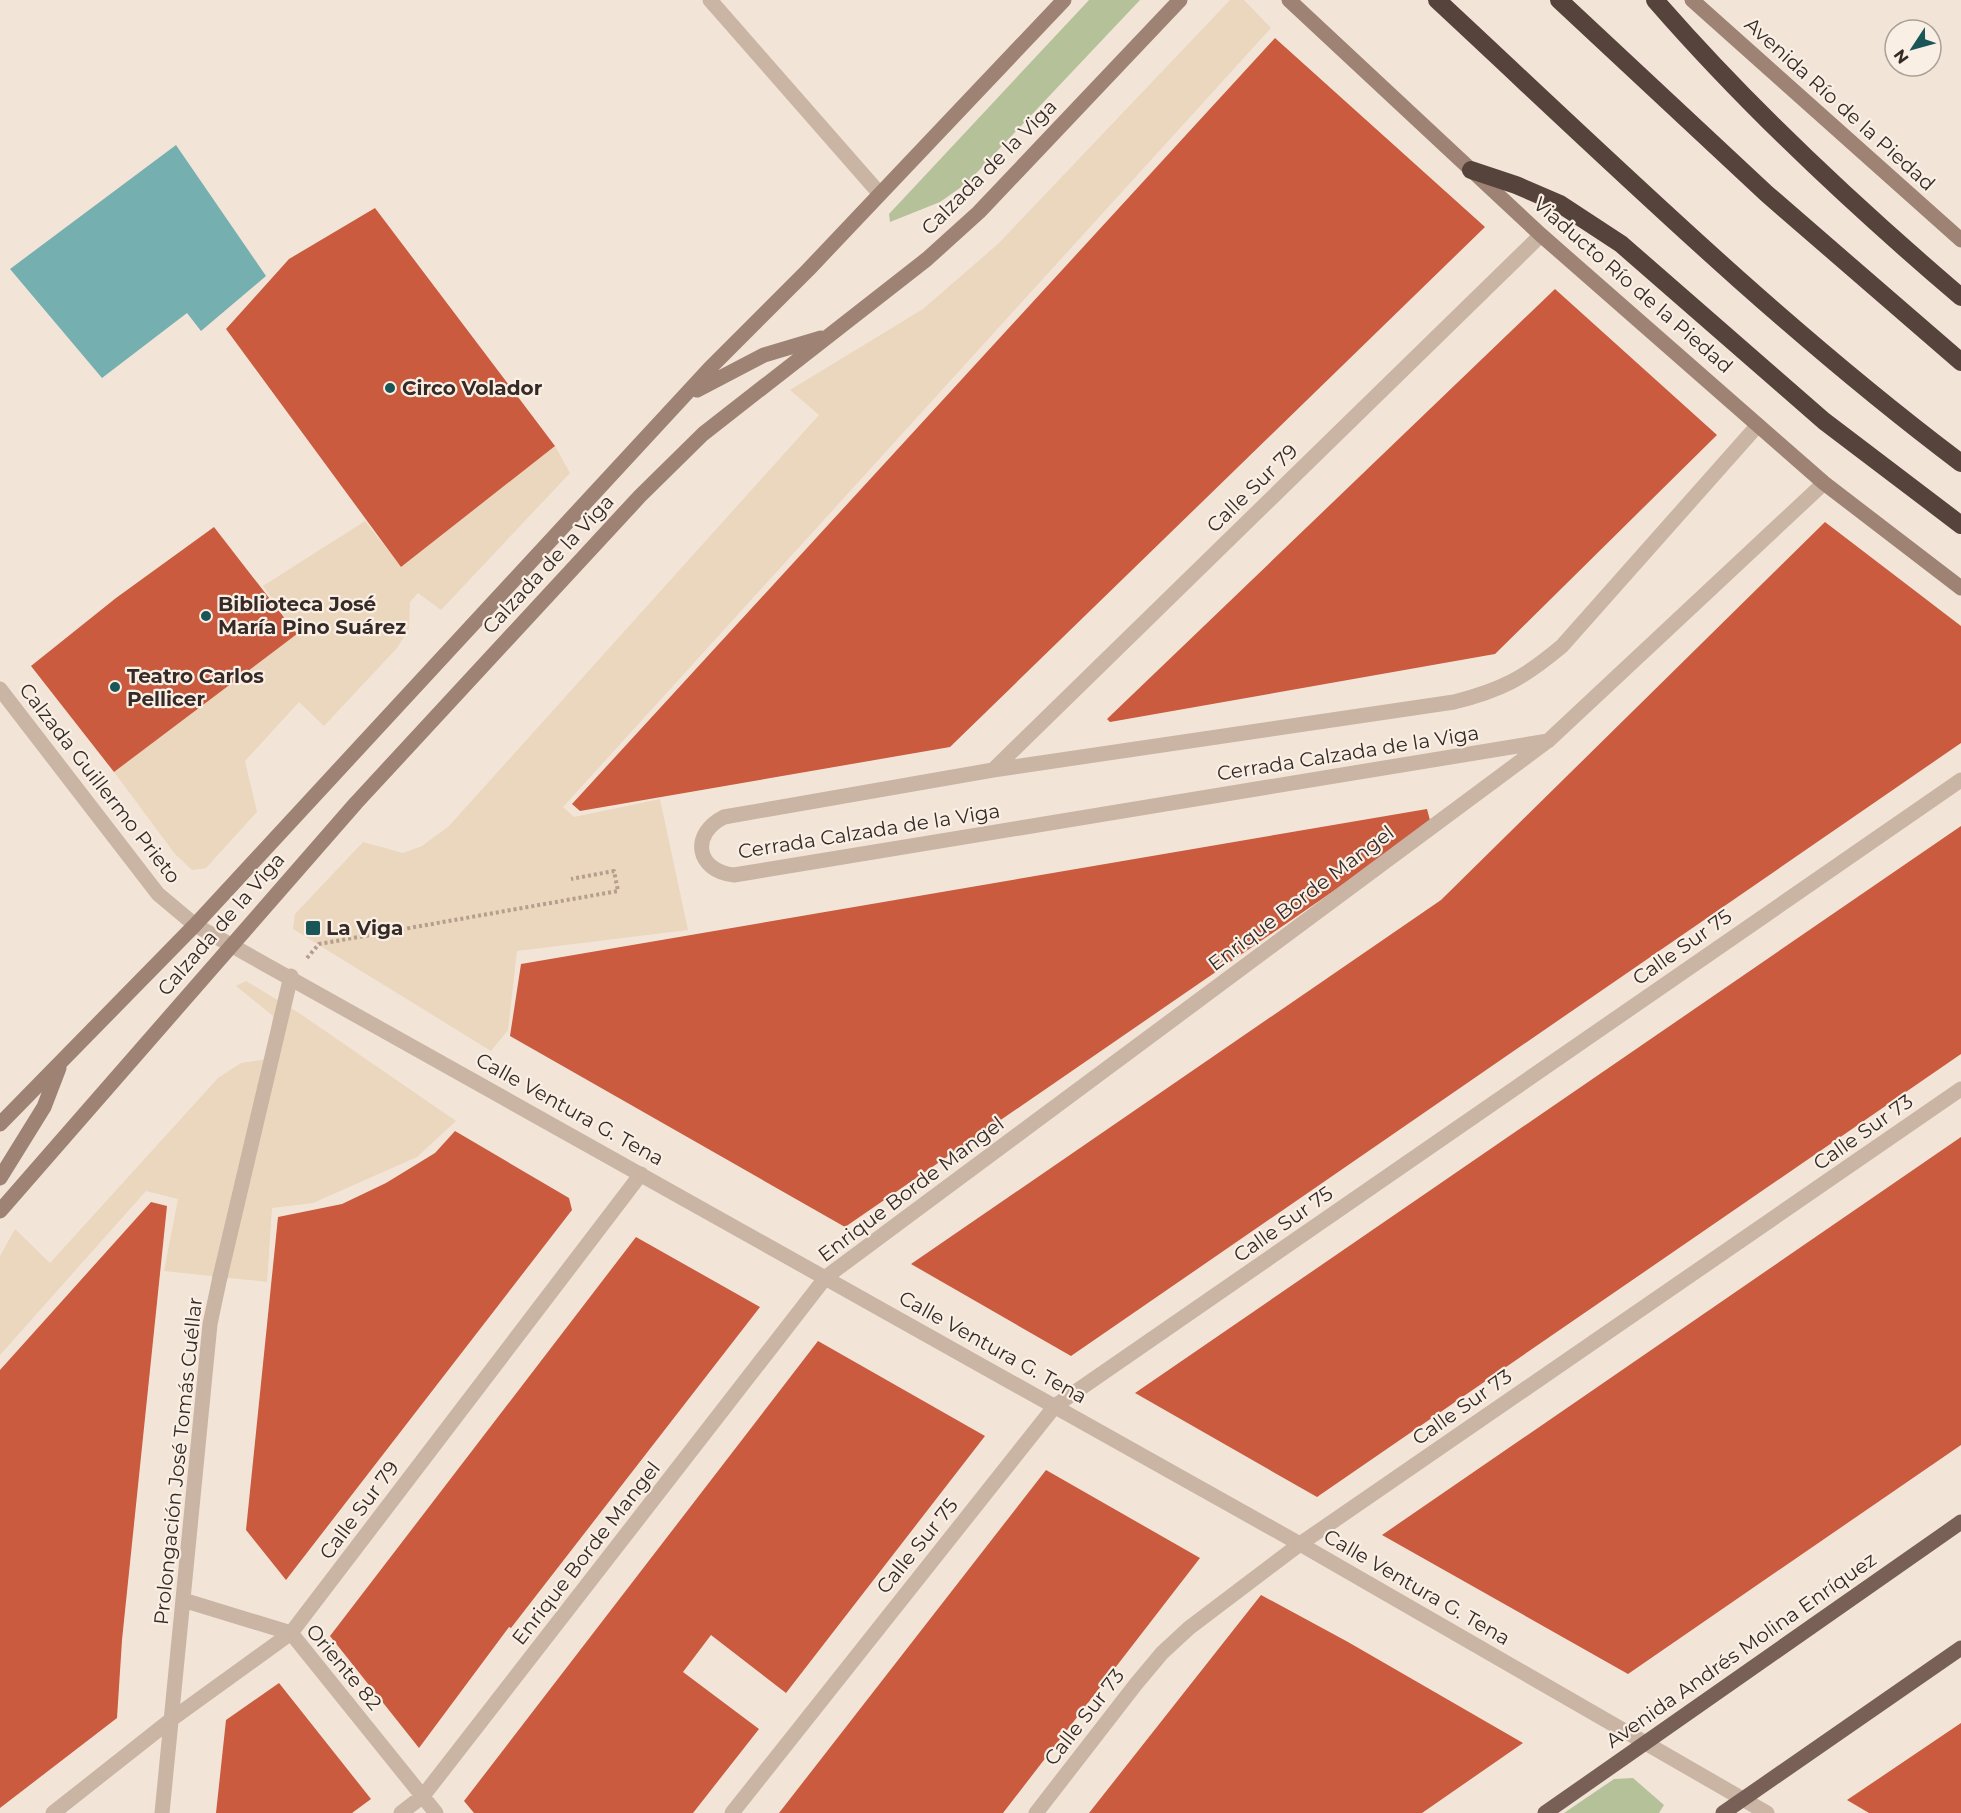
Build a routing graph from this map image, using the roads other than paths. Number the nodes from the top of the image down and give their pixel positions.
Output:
1 (710, 0) edge
2 (1064, 0) edge
3 (1180, 0) edge
4 (1289, 0) edge
5 (1437, 0) edge
6 (1559, 0) edge
7 (1655, 0) edge
8 (1697, 2) edge
9 (1471, 170) junction
10 (880, 194) junction
11 (1541, 235) junction
12 (1961, 240) edge
13 (1961, 297) edge
14 (827, 337) junction
15 (1961, 362) edge
16 (680, 401) junction
17 (1758, 425) junction
18 (1961, 464) edge
19 (1824, 483) junction
20 (1961, 525) edge
21 (1961, 588) edge
22 (0, 689) edge
23 (1548, 741) junction
24 (993, 770) junction
25 (1961, 780) edge
26 (195, 924) junction
27 (231, 944) junction
28 (291, 976) junction
29 (61, 1063) junction
30 (1961, 1089) edge
31 (0, 1124) edge
32 (641, 1174) junction
33 (0, 1178) edge
34 (0, 1211) edge
35 (826, 1277) junction
36 (1055, 1407) junction
37 (1961, 1522) edge
38 (1300, 1544) junction
39 (183, 1600) junction
40 (291, 1634) junction
41 (1961, 1648) edge
42 (172, 1719) junction
43 (1645, 1743) junction
44 (423, 1796) junction
45 (1743, 1800) junction
46 (53, 1813) edge
47 (162, 1813) edge
48 (401, 1813) edge
49 (436, 1813) edge
50 (732, 1813) edge
51 (1036, 1813) edge
52 (1545, 1813) edge
53 (1724, 1813) edge
54 (1767, 1813) edge

1 - 10 street
2 - 10 main road, Calzada de la Viga
3 - 14 main road, Calzada de la Viga
4 - 9 main road, Viaducto Río de la Piedad
5 - 18 highway
6 - 15 highway
7 - 13 highway
8 - 12 main road, Avenida Río de la Piedad
9 - 11 main road, Viaducto Río de la Piedad
9 - 20 highway
10 - 16 main road, Calzada de la Viga
11 - 17 main road, Viaducto Río de la Piedad
11 - 24 street, Calle Sur 79
14 - 16 main road
14 - 27 main road, Calzada de la Viga
16 - 26 main road, Calzada de la Viga
17 - 19 main road, Viaducto Río de la Piedad
17 - 24 street, Cerrada Calzada de la Viga
19 - 21 main road, Viaducto Río de la Piedad
19 - 23 street
22 - 26 street, Calzada Guillermo Prieto
23 - 24 street, Cerrada Calzada de la Viga
23 - 35 street, Enrique Borde Mangel
25 - 36 street, Calle Sur 75
26 - 27 street, Calle Ventura G. Tena
26 - 29 main road, Calzada de la Viga
27 - 28 street, Calle Ventura G. Tena
27 - 34 main road, Calzada de la Viga
28 - 32 street, Calle Ventura G. Tena
28 - 39 street, Prolongación José Tomás Cuéllar
29 - 31 main road, Calzada de la Viga
29 - 33 main road
30 - 38 street, Calle Sur 73
32 - 35 street, Calle Ventura G. Tena
32 - 40 street, Calle Sur 79
35 - 36 street, Calle Ventura G. Tena
35 - 44 street, Enrique Borde Mangel
36 - 38 street, Calle Ventura G. Tena
36 - 50 street, Calle Sur 75
37 - 43 main road, Avenida Andrés Molina Enríquez
38 - 43 street, Calle Ventura G. Tena
38 - 51 street, Calle Sur 73
39 - 40 street, Oriente 82
39 - 42 street, Prolongación José Tomás Cuéllar
40 - 42 street, Calle Sur 79
40 - 44 street, Oriente 82
41 - 45 main road
42 - 46 street, Calle Sur 79
42 - 47 street, Prolongación José Tomás Cuéllar
43 - 45 street, Calle Ventura G. Tena
43 - 52 main road, Avenida Andrés Molina Enríquez
44 - 48 street, Enrique Borde Mangel
44 - 49 street, Oriente 82
45 - 53 main road
45 - 54 street, Calle Ventura G. Tena

